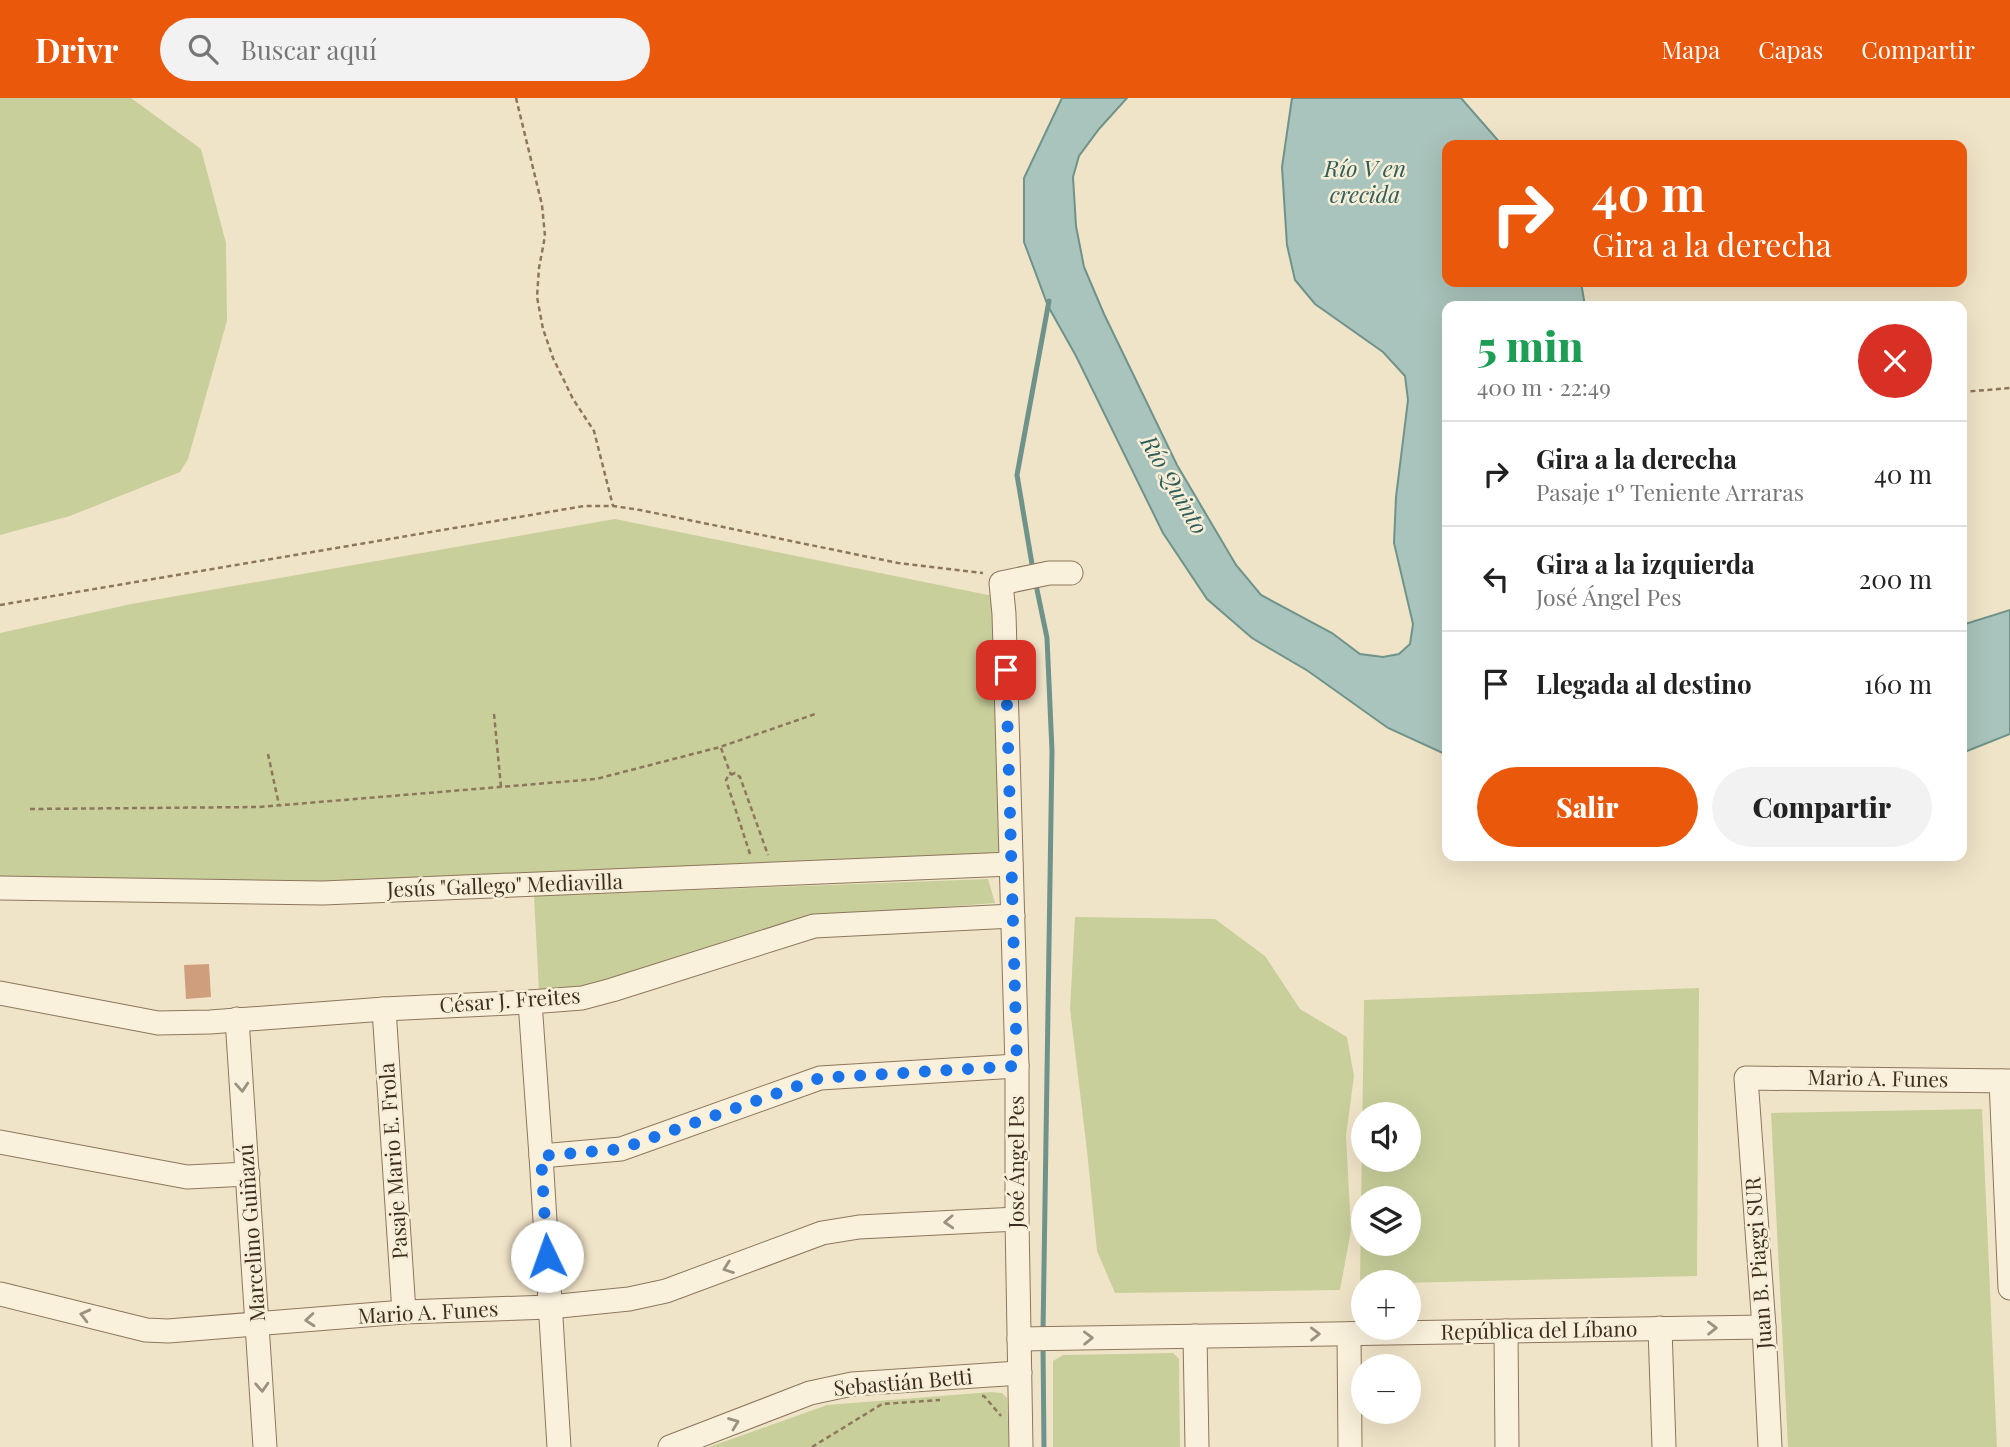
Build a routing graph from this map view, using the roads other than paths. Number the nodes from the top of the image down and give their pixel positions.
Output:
1 (1060, 573) dead end
2 (1011, 864) junction
3 (0, 888) edge
4 (1013, 916) junction
5 (0, 993) edge
6 (530, 1002) junction
7 (384, 1009) junction
8 (237, 1019) junction
9 (1017, 1066) junction
10 (1746, 1078) joint
11 (2006, 1081) edge
12 (0, 1142) edge
13 (541, 1156) junction
14 (248, 1174) junction
15 (1017, 1219) junction
16 (2010, 1288) edge
17 (0, 1294) edge
18 (550, 1307) junction
19 (404, 1312) junction
20 (258, 1324) junction
21 (1764, 1327) junction
22 (1660, 1328) junction
23 (1506, 1331) junction
24 (1349, 1334) junction
25 (1195, 1336) junction
26 (1019, 1339) junction
27 (1020, 1373) junction
28 (265, 1447) edge
29 (559, 1447) edge
30 (670, 1447) edge
31 (1021, 1447) edge
32 (1197, 1447) edge
33 (1350, 1447) edge
34 (1507, 1447) edge
35 (1664, 1447) edge
36 (1770, 1447) edge

1 - 2 street, José Ángel Pes
2 - 3 street, Jesús "Gallego" Mediavilla
2 - 4 street, José Ángel Pes
4 - 6 street, César J. Freites
4 - 9 street, José Ángel Pes
5 - 8 street, César J. Freites
6 - 7 street, César J. Freites
6 - 13 street
7 - 8 street, César J. Freites
7 - 19 street, Pasaje Mario E. Frola
8 -> 14 street, Marcelino Guiñazú
9 - 13 street
9 - 15 street, José Ángel Pes
10 - 11 street, Mario A. Funes
10 - 21 street, Juan B. Piaggi SUR
11 - 16 street
12 - 14 street
13 - 18 street
14 - 20 street, Marcelino Guiñazú
15 -> 18 street, Mario A. Funes
15 - 26 street, José Ángel Pes
20 -> 17 street, Mario A. Funes
18 - 19 street, Mario A. Funes
18 - 29 street
19 -> 20 street, Mario A. Funes
20 -> 28 street, Marcelino Guiñazú
22 -> 21 street, República del Líbano
21 - 36 street, Juan B. Piaggi SUR
22 - 23 street, República del Líbano
22 - 35 street
23 - 24 street, República del Líbano
23 - 34 street
25 -> 24 street, República del Líbano
24 - 33 street
26 -> 25 street, República del Líbano
25 - 32 street
26 - 27 street, José Ángel Pes
30 -> 27 street, Sebastián Betti
27 - 31 street, José Ángel Pes

